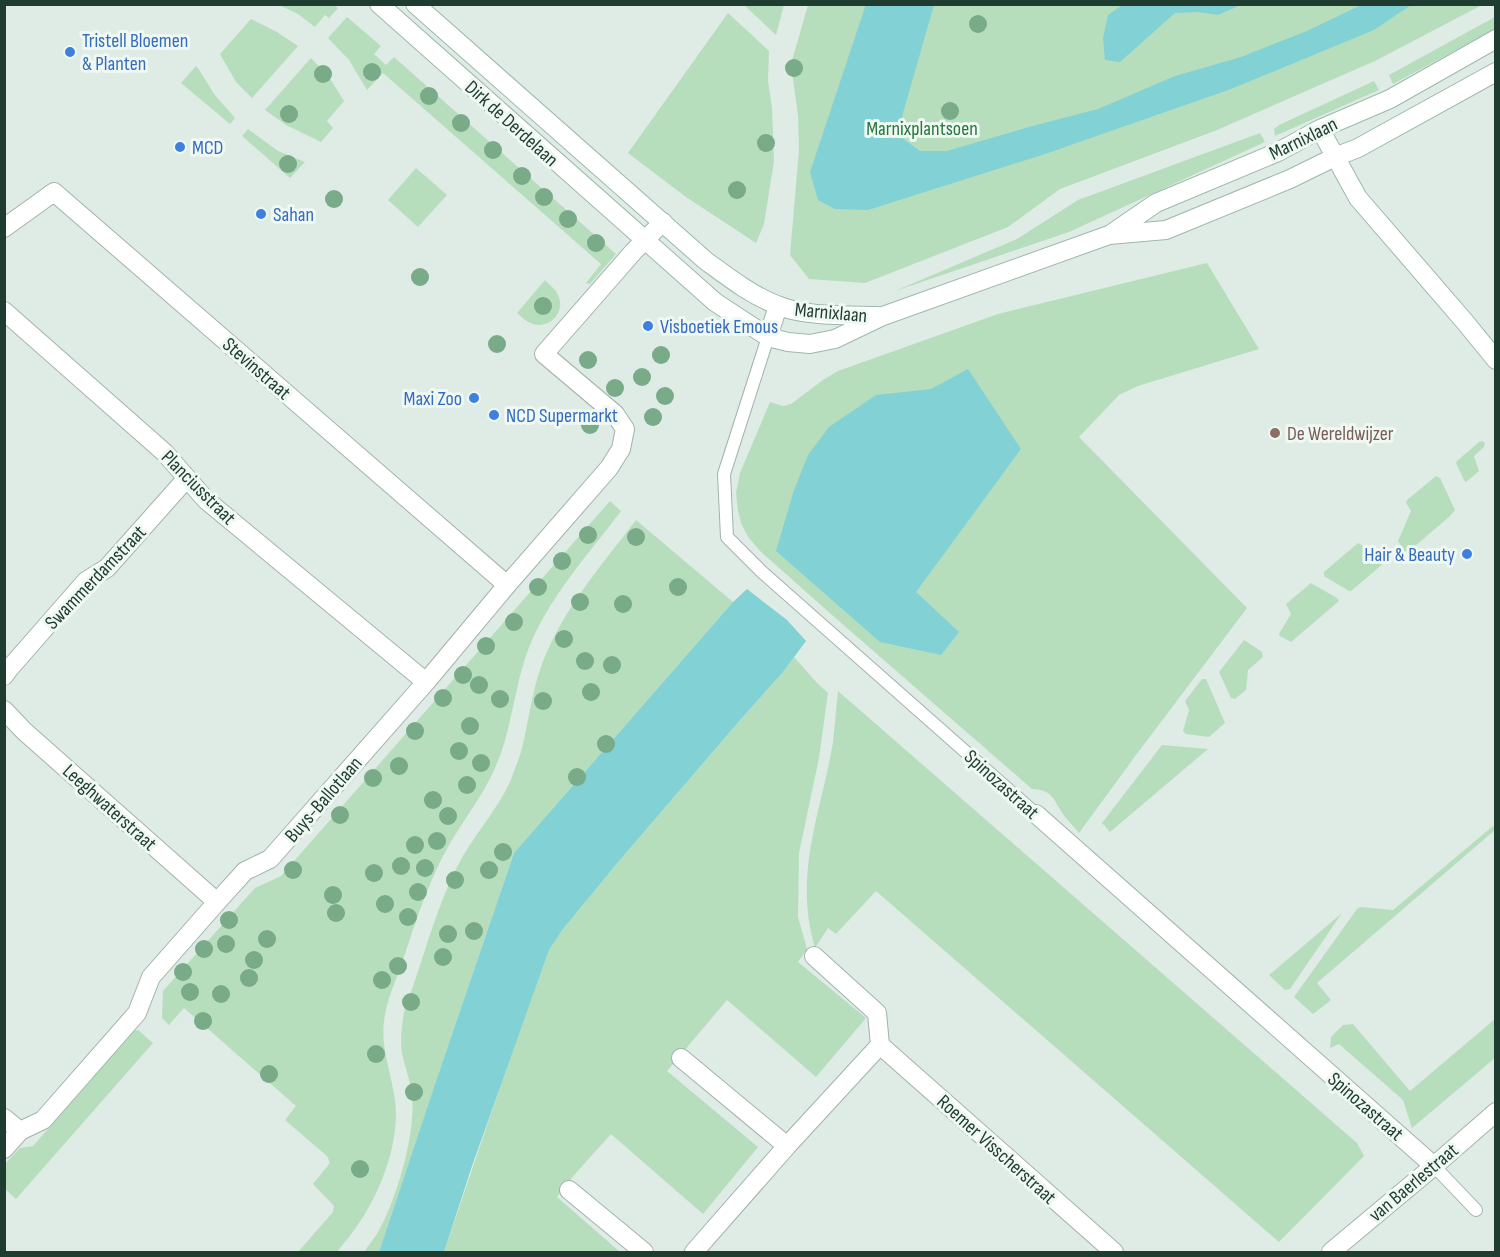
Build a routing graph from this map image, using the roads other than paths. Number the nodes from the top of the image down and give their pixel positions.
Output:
1 (379, 4) edge
2 (415, 4) edge
3 (1496, 39) edge
4 (1496, 72) edge
5 (1320, 129) junction
6 (1335, 157) junction
7 (663, 222) junction
8 (4, 228) edge
9 (1110, 235) junction
10 (646, 240) junction
11 (778, 306) junction
12 (4, 311) edge
13 (883, 316) junction
14 (768, 337) junction
15 (1496, 360) edge
16 (187, 478) junction
17 (507, 585) junction
18 (4, 676) edge
19 (426, 682) junction
20 (4, 710) edge
21 (1036, 814) joint
22 (217, 902) junction
23 (814, 956) dead end
24 (880, 1045) junction
25 (681, 1058) dead end
26 (1496, 1112) edge
27 (4, 1118) edge
28 (20, 1131) junction
29 (787, 1146) junction
30 (4, 1149) edge
31 (1434, 1166) junction
32 (569, 1190) dead end
33 (1476, 1210) dead end
34 (644, 1252) edge
35 (694, 1252) edge
36 (1114, 1252) edge
37 (1331, 1252) edge

1 - 10 street, Dirk de Derdelaan
2 - 7 street, Dirk de Derdelaan
3 - 5 street, Marnixlaan
4 - 6 street, Marnixlaan
5 - 6 street
5 - 9 street, Marnixlaan
6 - 9 street, Marnixlaan
6 - 15 street
7 - 10 street
7 - 11 street, Dirk de Derdelaan
8 - 17 street, Stevinstraat
9 - 13 street, Marnixlaan
10 - 14 street, Dirk de Derdelaan
10 - 17 street, Buys-Ballotlaan
11 - 13 street, Marnixlaan
11 - 14 street
12 - 16 street, Planciusstraat
13 - 14 street, Marnixlaan
14 - 21 lane, Spinozastraat
16 - 18 street, Swammerdamstraat
16 - 19 street, Planciusstraat
17 - 19 street, Buys-Ballotlaan
19 - 22 street, Buys-Ballotlaan
20 - 22 street, Leeghwaterstraat
21 - 31 street, Spinozastraat
22 - 28 street, Buys-Ballotlaan
23 - 24 street
24 - 29 street
24 - 36 street, Roemer Visscherstraat
25 - 29 street
26 - 31 street, van Baerlestraat
27 - 28 street
28 - 30 street, Buys-Ballotlaan
29 - 35 street
31 - 33 lane
31 - 37 street, van Baerlestraat
32 - 34 street

